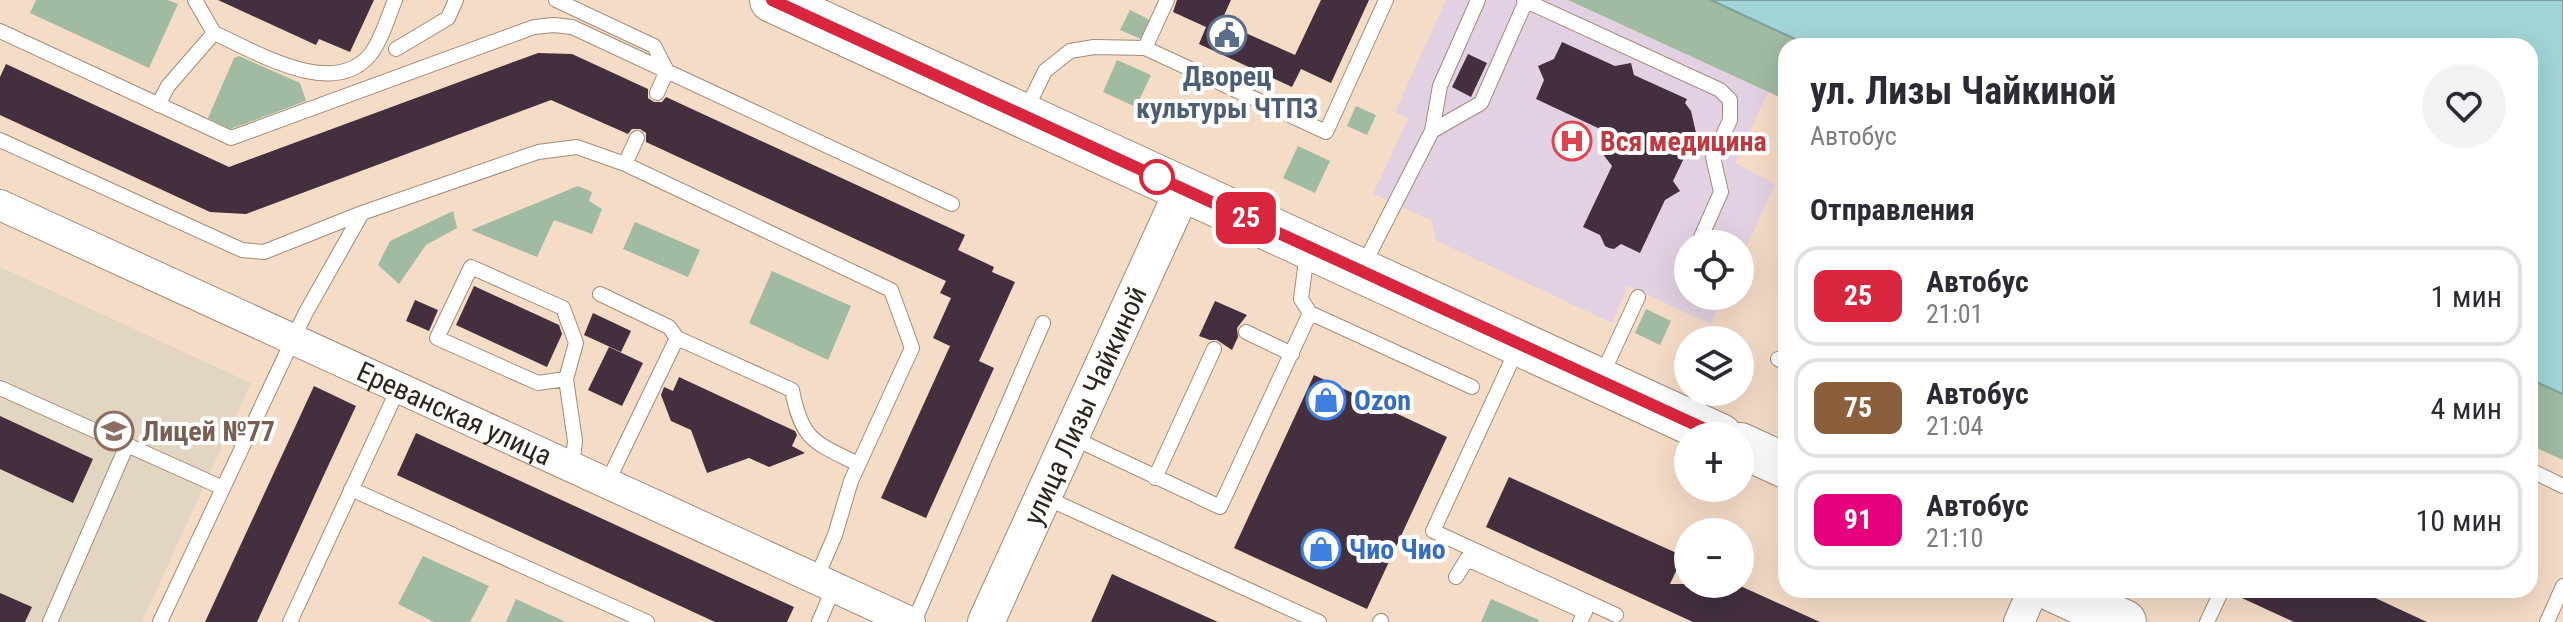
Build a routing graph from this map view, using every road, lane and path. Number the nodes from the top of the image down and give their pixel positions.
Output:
1 (195, 0) edge
2 (395, 0) edge
3 (456, 0) edge
4 (556, 0) edge
5 (772, 0) edge
6 (1167, 0) edge
7 (1386, 0) edge
8 (1478, 0) edge
9 (1525, 0) edge
10 (0, 31) edge
11 (214, 33) junction
12 (1145, 48) junction
13 (396, 49) dead end
14 (667, 71) junction
15 (657, 93) dead end
16 (158, 105) junction
17 (1023, 116) junction
18 (1432, 131) junction
19 (637, 138) dead end
20 (0, 140) edge
21 (625, 164) junction
22 (1183, 190) junction
23 (952, 204) dead end
24 (0, 205) edge
25 (362, 213) junction
26 (1704, 230) edge
27 (1308, 247) junction
28 (1361, 271) junction
29 (600, 294) dead end
30 (1638, 297) dead end
31 (1310, 313) junction
32 (1043, 323) dead end
33 (1246, 332) dead end
34 (677, 338) junction
35 (294, 339) junction
36 (1520, 343) junction
37 (1214, 349) dead end
38 (1292, 354) junction
39 (566, 379) junction
40 (1600, 380) junction
41 (399, 387) junction
42 (1472, 387) dead end
43 (0, 388) edge
44 (1690, 422) edge
45 (1069, 436) junction
46 (127, 445) junction
47 (1754, 451) edge
48 (1778, 462) edge
49 (858, 464) junction
50 (572, 467) junction
51 (2538, 474) edge
52 (1155, 478) junction
53 (607, 483) junction
54 (2563, 486) edge
55 (223, 488) junction
56 (351, 489) junction
57 (1041, 496) junction
58 (1456, 577) dead end
59 (825, 583) junction
60 (2563, 586) edge
61 (2030, 598) edge
62 (2072, 598) edge
63 (2218, 598) edge
64 (1621, 619) edge
65 (50, 622) edge
66 (160, 622) edge
67 (290, 622) edge
68 (647, 622) edge
69 (819, 622) edge
70 (912, 622) edge
71 (986, 622) edge
72 (1319, 622) edge
73 (1580, 622) edge
74 (2019, 622) edge
75 (2124, 622) edge
76 (2207, 622) edge
77 (2547, 622) edge

1 - 11 lane
2 - 11 lane
3 - 13 lane
4 - 14 lane
5 - 17 main road
6 - 12 lane
7 - 12 lane
8 - 18 lane
9 - 18 lane
9 - 26 lane
10 - 16 lane
11 - 16 lane
12 - 17 lane
14 - 15 lane
14 - 16 lane
14 - 23 lane
17 - 22 main road
18 - 28 lane
19 - 21 lane
20 - 25 lane
21 - 25 lane
21 - 49 lane
22 - 27 main road
22 - 45 street, улица Лизы Чайкиной
24 - 35 street, Ереванская улица
25 - 35 lane
27 - 28 main road
27 - 31 lane
28 - 36 main road
29 - 34 lane
30 - 40 lane
31 - 38 lane
31 - 42 lane
32 - 70 lane
33 - 38 lane
34 - 49 lane
34 - 53 lane
35 - 41 street, Ереванская улица
35 - 55 lane
36 - 40 main road
36 - 64 lane
37 - 52 lane
38 - 52 lane
39 - 39 lane
39 - 50 lane
40 - 44 main road
41 - 50 street, Ереванская улица
41 - 56 lane
43 - 46 lane
45 - 52 lane
45 - 57 street, улица Лизы Чайкиной
46 - 55 lane
46 - 65 lane
47 - 48 main road
49 - 59 lane
50 - 53 street, Ереванская улица
51 - 54 lane
53 - 59 street, Ереванская улица
55 - 66 lane
56 - 67 lane
56 - 68 lane
57 - 71 street, улица Лизы Чайкиной
57 - 72 lane
58 - 73 lane
59 - 69 lane
59 - 70 street, Ереванская улица
60 - 77 lane
61 - 74 street
62 - 75 main road
63 - 76 lane

